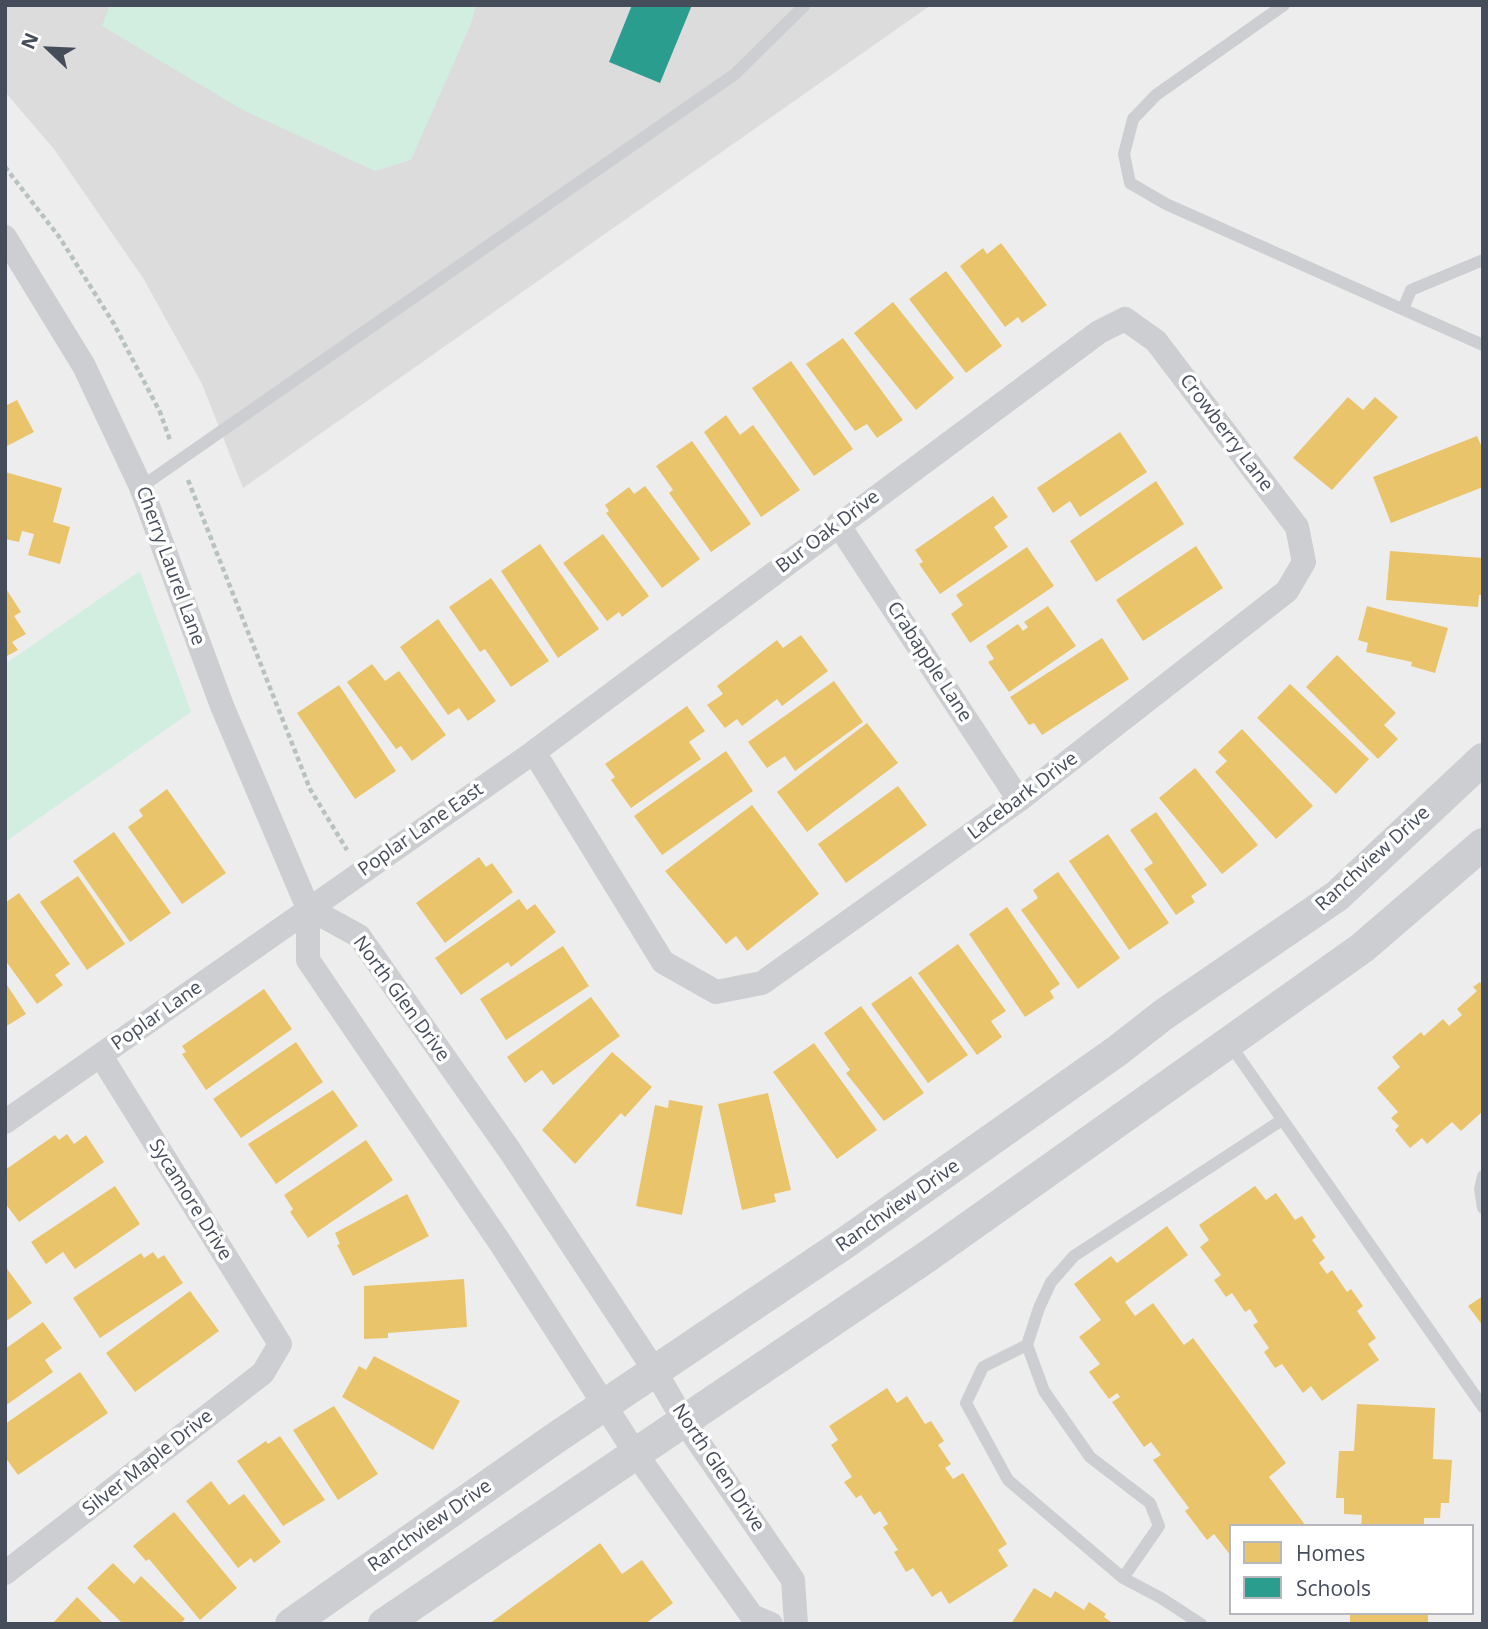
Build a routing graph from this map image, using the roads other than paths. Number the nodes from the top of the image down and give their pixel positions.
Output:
1 (804, 5) edge
2 (1284, 5) edge
3 (5, 237) edge
4 (1483, 260) edge
5 (1403, 309) junction
6 (1125, 319) joint
7 (1483, 345) edge
8 (141, 487) junction
9 (838, 524) junction
10 (1304, 562) joint
11 (534, 752) junction
12 (1483, 759) edge
13 (1019, 800) junction
14 (1483, 844) edge
15 (307, 908) junction
16 (1228, 1043) junction
17 (100, 1056) junction
18 (1282, 1120) junction
19 (5, 1122) edge
20 (1483, 1176) edge
21 (1483, 1208) edge
22 (280, 1344) joint
23 (1027, 1345) junction
24 (655, 1371) junction
25 (604, 1405) junction
26 (1483, 1407) edge
27 (684, 1422) junction
28 (636, 1454) junction
29 (5, 1572) edge
30 (1123, 1578) junction
31 (400, 1619) edge
32 (291, 1624) edge
33 (771, 1624) edge
34 (796, 1624) edge
35 (1200, 1624) edge

1 - 8 lane
2 - 5 lane
3 - 8 street, Cherry Laurel Lane
4 - 5 lane
5 - 7 lane
6 - 9 street, Bur Oak Drive
6 - 10 street, Crowberry Lane
8 - 15 street, Cherry Laurel Lane
9 - 11 street, Bur Oak Drive
9 - 13 street, Crabapple Lane
10 - 13 street, Lacebark Drive
11 - 13 street, Lacebark Drive
11 - 15 street, Poplar Lane East
12 - 24 street, Ranchview Drive
14 - 16 street
15 - 17 street, Poplar Lane
15 - 24 street, North Glen Drive
15 - 25 street
16 - 18 lane
16 - 27 street
17 - 19 street, Poplar Lane
17 - 22 street, Sycamore Drive
18 - 23 lane
18 - 26 lane
20 - 21 lane
22 - 29 street, Silver Maple Drive
23 - 30 lane
23 - 30 lane
24 - 25 street, Ranchview Drive
24 - 27 street, North Glen Drive
25 - 28 street
25 - 32 street, Ranchview Drive
27 - 28 street
27 - 34 street, North Glen Drive
28 - 31 street
28 - 33 street
30 - 35 lane

